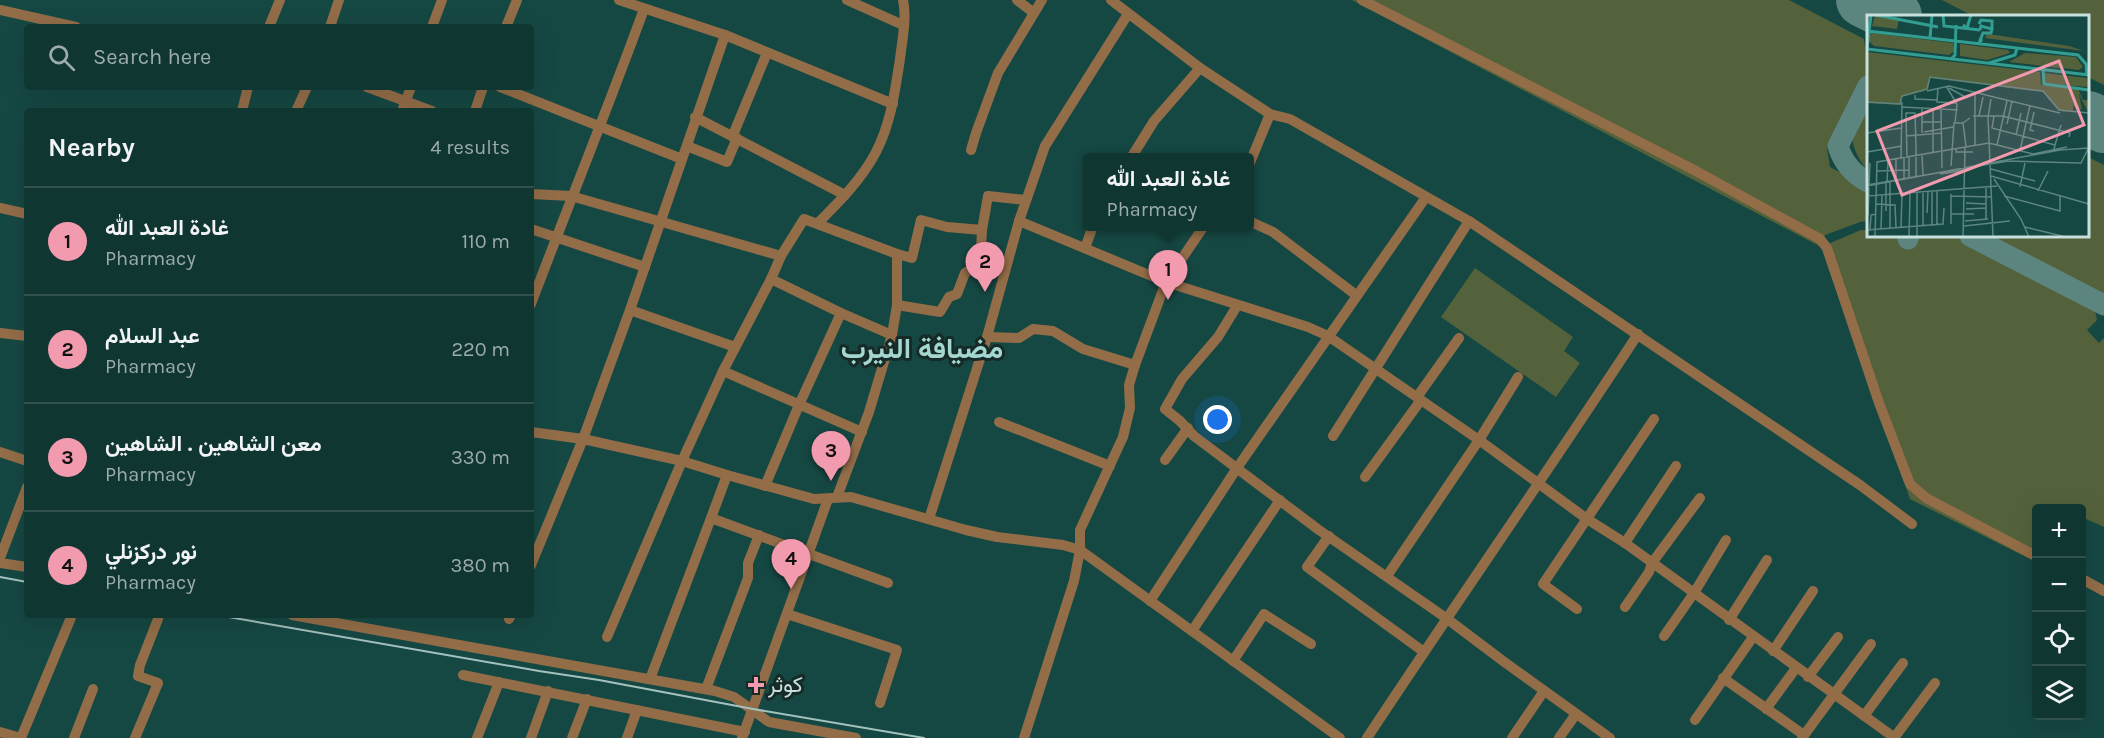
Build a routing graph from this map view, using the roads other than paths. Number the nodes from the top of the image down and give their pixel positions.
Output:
1 (280, 0) edge
2 (339, 0) edge
3 (442, 0) edge
4 (517, 0) edge
5 (620, 0) edge
6 (847, 0) edge
7 (1017, 0) edge
8 (1042, 0) edge
9 (1111, 0) edge
10 (1362, 0) edge
11 (905, 1) edge
12 (644, 9) junction
13 (0, 10) edge
14 (1035, 13) junction
15 (1128, 14) junction
16 (63, 24) edge
17 (270, 24) edge
18 (331, 24) edge
19 (433, 24) edge
20 (508, 24) edge
21 (903, 25) junction
22 (725, 35) junction
23 (767, 53) junction
24 (1200, 68) junction
25 (247, 90) edge
26 (306, 90) edge
27 (373, 90) edge
28 (410, 90) edge
29 (482, 90) edge
30 (508, 90) edge
31 (893, 104) junction
32 (404, 106) edge
33 (243, 108) edge
34 (297, 108) edge
35 (476, 108) edge
36 (1270, 114) junction
37 (695, 117) junction
38 (601, 126) junction
39 (735, 137) junction
40 (687, 146) junction
41 (971, 150) dead end
42 (1134, 153) edge
43 (1254, 153) edge
44 (682, 159) junction
45 (534, 194) edge
46 (845, 195) junction
47 (571, 196) junction
48 (1426, 197) junction
49 (1026, 200) junction
50 (0, 208) edge
51 (24, 213) edge
52 (1019, 221) junction
53 (1469, 221) junction
54 (660, 222) junction
55 (818, 223) junction
56 (1254, 223) edge
57 (534, 229) edge
58 (982, 230) junction
59 (1091, 231) edge
60 (1201, 231) edge
61 (557, 236) junction
62 (1085, 248) junction
63 (897, 254) junction
64 (781, 256) junction
65 (645, 267) junction
66 (771, 279) junction
67 (1166, 282) junction
68 (1356, 295) junction
69 (534, 296) edge
70 (897, 305) junction
71 (1237, 306) junction
72 (630, 310) junction
73 (841, 313) junction
74 (0, 333) edge
75 (24, 333) edge
76 (1638, 334) junction
77 (892, 335) junction
78 (1328, 336) junction
79 (987, 337) junction
80 (1459, 338) dead end
81 (735, 347) junction
82 (1135, 365) junction
83 (1376, 370) junction
84 (723, 371) junction
85 (1518, 377) dead end
86 (1419, 398) junction
87 (799, 405) junction
88 (1654, 420) dead end
89 (999, 422) dead end
90 (1188, 428) junction
91 (534, 432) edge
92 (862, 432) junction
93 (1333, 436) dead end
94 (583, 439) junction
95 (1479, 440) junction
96 (0, 452) edge
97 (24, 460) edge
98 (1165, 460) dead end
99 (682, 461) junction
100 (1110, 466) junction
101 (1676, 466) dead end
102 (1237, 468) junction
103 (727, 476) junction
104 (1365, 477) dead end
105 (1539, 485) junction
106 (765, 486) junction
107 (24, 495) edge
108 (833, 498) junction
109 (1700, 498) dead end
110 (1280, 500) junction
111 (711, 518) junction
112 (929, 519) junction
113 (1587, 519) junction
114 (1912, 524) dead end
115 (759, 535) junction
116 (1329, 536) junction
117 (1726, 540) dead end
118 (1625, 543) junction
119 (1080, 550) junction
120 (2032, 553) edge
121 (809, 554) junction
122 (0, 558) edge
123 (534, 558) edge
124 (1767, 560) dead end
125 (0, 563) edge
126 (1652, 563) junction
127 (24, 567) edge
128 (1387, 576) junction
129 (2086, 581) edge
130 (888, 583) dead end
131 (1813, 591) dead end
132 (2104, 591) edge
133 (1694, 593) junction
134 (1150, 601) junction
135 (1625, 607) dead end
136 (1577, 609) dead end
137 (788, 614) junction
138 (71, 618) edge
139 (309, 618) edge
140 (1446, 618) junction
141 (158, 619) dead end
142 (1729, 620) junction
143 (1192, 632) junction
144 (1664, 636) dead end
145 (608, 637) dead end
146 (1754, 637) junction
147 (1838, 637) dead end
148 (1311, 644) dead end
149 (1870, 644) dead end
150 (1773, 651) junction
151 (1424, 652) junction
152 (1233, 661) junction
153 (1903, 663) dead end
154 (1796, 668) junction
155 (463, 675) dead end
156 (1808, 677) junction
157 (1723, 678) junction
158 (650, 679) junction
159 (499, 682) junction
160 (1935, 683) dead end
161 (93, 689) dead end
162 (706, 689) junction
163 (548, 691) junction
164 (1544, 691) junction
165 (1833, 695) junction
166 (587, 699) junction
167 (880, 703) dead end
168 (753, 709) junction
169 (1766, 709) junction
170 (637, 710) junction
171 (1576, 714) junction
172 (1864, 716) junction
173 (1695, 720) dead end
174 (6, 735) edge
175 (743, 735) edge
176 (1803, 737) edge
177 (21, 738) edge
178 (74, 738) edge
179 (135, 738) edge
180 (477, 738) edge
181 (531, 738) edge
182 (572, 738) edge
183 (627, 738) edge
184 (856, 738) edge
185 (1024, 738) edge
186 (1340, 738) edge
187 (1367, 738) edge
188 (1512, 738) edge
189 (1559, 738) edge
190 (1610, 738) edge
191 (1894, 738) edge

1 - 17 street
2 - 18 street
3 - 19 street
4 - 20 street
5 - 12 street
6 - 21 street
7 - 14 street
8 - 14 street
9 - 15 street
10 - 120 street
11 - 21 street
12 - 22 street
12 - 38 street
13 - 16 street
14 - 41 street
15 - 24 street
15 - 49 street
21 - 31 street
22 - 23 street
22 - 37 street
23 - 31 street
23 - 39 street
24 - 36 street
24 - 42 street
25 - 33 street
26 - 34 street
27 - 32 street
28 - 32 street
29 - 35 street
30 - 38 street
31 - 46 street
36 - 43 street
36 - 48 street
37 - 39 street
37 - 40 street
38 - 44 street
38 - 47 street
39 - 40 street
39 - 46 street
40 - 44 street
44 - 54 street
45 - 47 street
46 - 55 street
47 - 54 street
47 - 61 street
48 - 53 street
48 - 68 street
49 - 52 street
49 - 58 street
50 - 51 street
52 - 62 street
52 - 79 street
53 - 76 street
53 - 83 street
54 - 64 street
54 - 65 street
55 - 63 street
55 - 64 street
56 - 68 street
57 - 61 street
58 - 63 street
58 - 70 street
59 - 62 street
60 - 67 street
61 - 65 street
61 - 69 street
62 - 67 street
63 - 70 street
64 - 66 street
65 - 72 street
66 - 73 street
66 - 81 street
67 - 71 street
67 - 82 street
68 - 78 street
70 - 77 street
71 - 78 street
71 - 90 street
72 - 81 street
72 - 94 street
73 - 77 street
73 - 87 street
74 - 75 street
76 - 105 street
76 - 114 street
77 - 92 street
78 - 83 street
78 - 102 street
79 - 82 street
79 - 112 street
80 - 86 street
81 - 84 street
82 - 100 street
83 - 86 street
83 - 93 street
84 - 87 street
84 - 99 street
85 - 95 street
86 - 95 street
86 - 104 street
87 - 92 street
87 - 106 street
88 - 113 street
89 - 100 street
90 - 98 street
90 - 102 street
91 - 94 street
92 - 108 street
94 - 99 street
94 - 123 street
95 - 105 street
95 - 128 street
96 - 97 street
99 - 103 street
99 - 145 street
100 - 119 street
101 - 118 street
102 - 110 street
102 - 134 street
103 - 106 street
103 - 111 street
105 - 113 street
105 - 140 street
106 - 108 street
107 - 122 street
108 - 112 street
108 - 121 street
109 - 126 street
110 - 116 street
110 - 143 street
111 - 115 street
111 - 158 street
112 - 119 street
113 - 118 street
113 - 136 street
115 - 121 street
115 - 162 street
116 - 128 street
116 - 151 street
117 - 133 street
118 - 126 street
119 - 134 street
119 - 185 street
121 - 130 street
121 - 137 street
124 - 142 street
125 - 127 street
126 - 133 street
126 - 135 street
128 - 140 street
129 - 132 street
131 - 150 street
133 - 142 street
133 - 144 street
134 - 143 street
137 - 167 street
137 - 168 street
138 - 177 street
139 - 158 street
140 - 151 street
140 - 164 street
141 - 179 street
142 - 146 street
143 - 152 street
146 - 150 street
146 - 157 street
147 - 156 street
148 - 152 street
149 - 165 street
150 - 154 street
151 - 187 street
152 - 186 street
153 - 172 street
154 - 156 street
154 - 169 street
155 - 159 street
156 - 165 street
157 - 169 street
157 - 173 street
158 - 162 street
159 - 163 street
159 - 180 street
160 - 191 street
161 - 178 street
162 - 168 street
163 - 166 street
163 - 181 street
164 - 171 street
164 - 188 street
165 - 172 street
165 - 176 street
166 - 170 street
166 - 182 street
168 - 175 street
168 - 184 street
169 - 176 street
170 - 175 street
170 - 183 street
171 - 189 street
171 - 190 street
172 - 191 street
174 - 177 street

